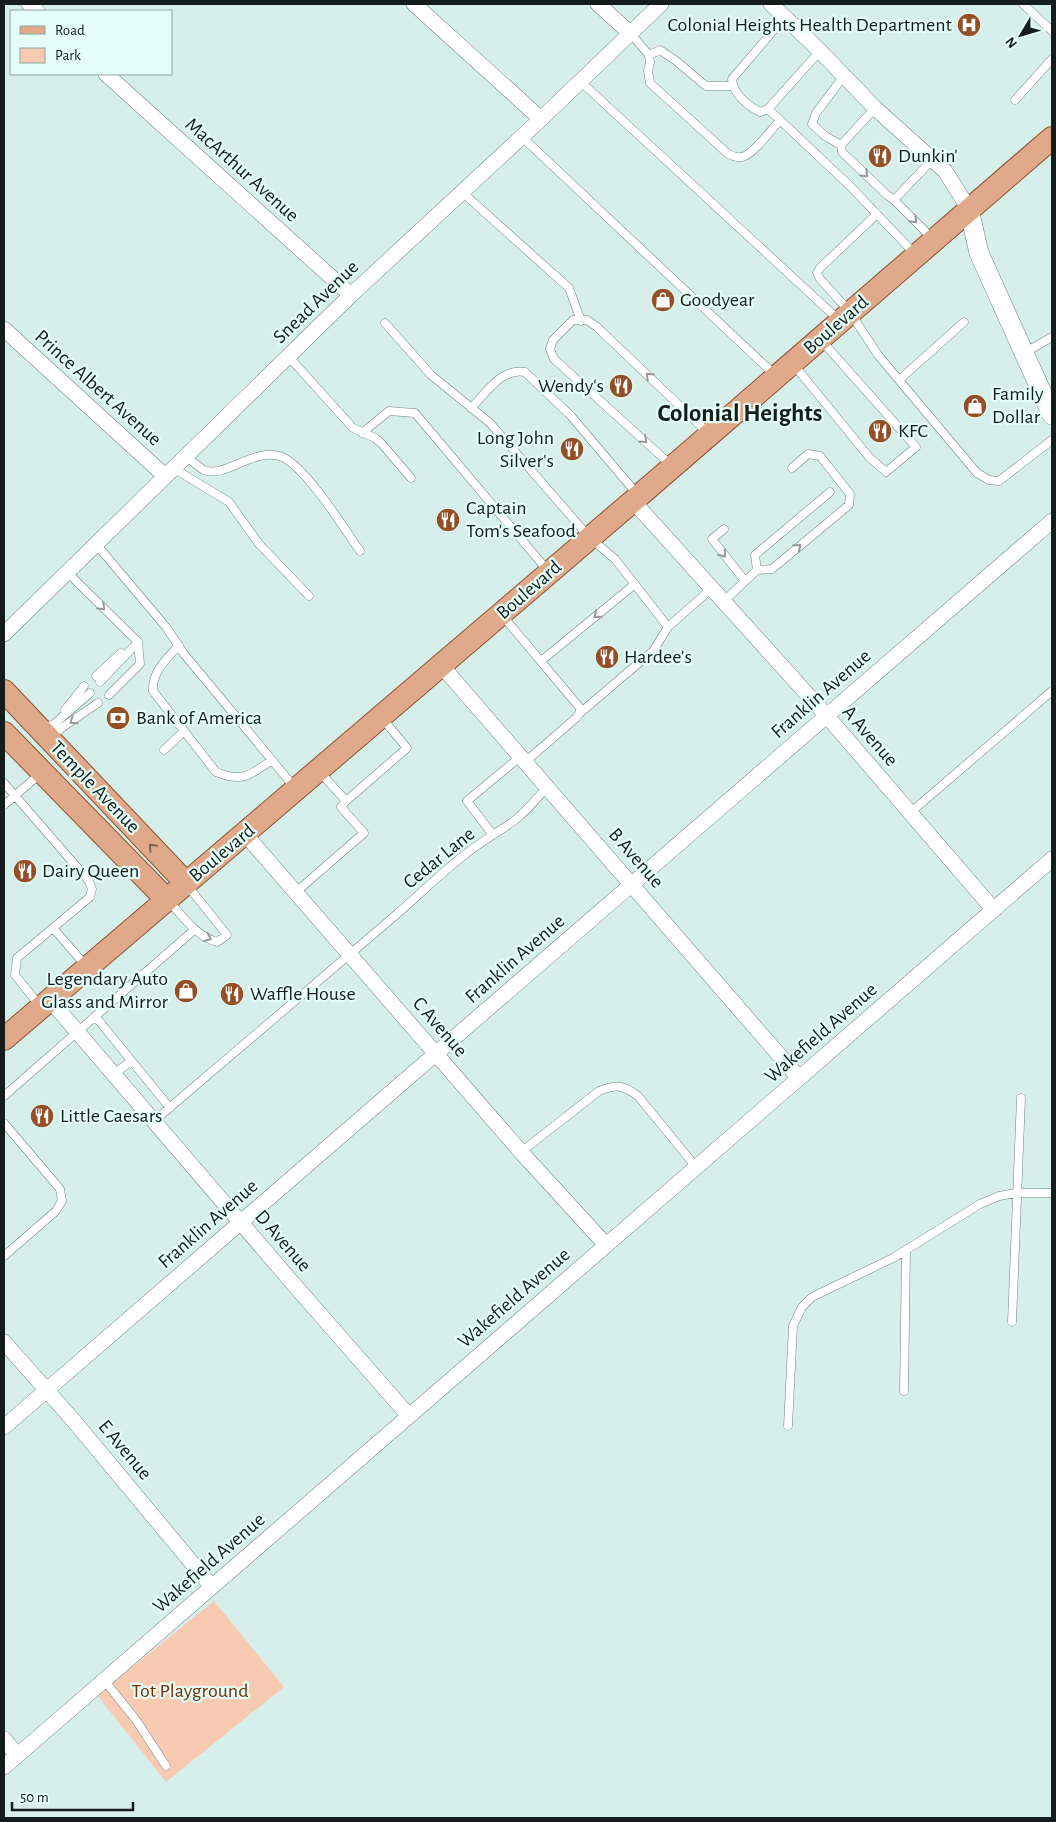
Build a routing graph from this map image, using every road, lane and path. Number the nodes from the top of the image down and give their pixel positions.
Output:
1 (414, 4) edge
2 (598, 4) edge
3 (661, 4) edge
4 (771, 4) edge
5 (1023, 4) edge
6 (785, 17) junction
7 (1052, 31) edge
8 (631, 34) junction
9 (820, 51) junction
10 (649, 55) junction
11 (1052, 59) edge
12 (107, 75) edge
13 (844, 76) junction
14 (580, 81) junction
15 (732, 86) junction
16 (1015, 100) dead end
17 (875, 108) junction
18 (768, 109) junction
19 (541, 119) junction
20 (780, 120) junction
21 (522, 137) junction
22 (1052, 138) edge
23 (841, 145) junction
24 (933, 159) junction
25 (462, 192) junction
26 (894, 200) junction
27 (969, 209) junction
28 (877, 214) junction
29 (933, 240) junction
30 (917, 255) junction
31 (352, 295) junction
32 (845, 317) junction
33 (581, 321) junction
34 (964, 322) dead end
35 (385, 323) dead end
36 (4, 328) edge
37 (1052, 337) edge
38 (820, 339) junction
39 (1024, 353) junction
40 (289, 356) junction
41 (784, 370) junction
42 (899, 380) junction
43 (471, 408) junction
44 (1052, 415) edge
45 (362, 433) junction
46 (710, 434) junction
47 (1052, 440) edge
48 (186, 456) junction
49 (673, 466) junction
50 (792, 468) dead end
51 (169, 472) junction
52 (411, 478) dead end
53 (830, 492) dead end
54 (636, 498) junction
55 (1052, 521) edge
56 (724, 529) dead end
57 (590, 538) junction
58 (96, 544) junction
59 (360, 551) dead end
60 (757, 570) junction
61 (67, 572) junction
62 (549, 572) junction
63 (745, 581) junction
64 (634, 584) junction
65 (711, 589) junction
66 (309, 596) dead end
67 (723, 602) junction
68 (501, 614) junction
69 (668, 627) junction
70 (4, 634) edge
71 (136, 641) junction
72 (179, 645) junction
73 (541, 661) junction
74 (441, 665) junction
75 (98, 679) dead end
76 (84, 686) dead end
77 (1052, 691) edge
78 (4, 692) edge
79 (90, 693) dead end
80 (109, 695) dead end
81 (98, 703) dead end
82 (580, 713) junction
83 (826, 715) junction
84 (381, 717) junction
85 (47, 731) junction
86 (184, 731) junction
87 (4, 733) edge
88 (164, 750) dead end
89 (523, 759) junction
90 (272, 760) junction
91 (319, 771) junction
92 (42, 772) junction
93 (5, 786) edge
94 (547, 787) junction
95 (296, 790) junction
96 (14, 795) junction
97 (346, 801) junction
98 (4, 805) edge
99 (911, 812) junction
100 (245, 834) junction
101 (494, 835) junction
102 (1052, 859) edge
103 (186, 883) junction
104 (631, 884) junction
105 (296, 892) junction
106 (167, 900) junction
107 (994, 910) junction
108 (53, 928) junction
109 (194, 930) junction
110 (350, 954) junction
111 (88, 968) junction
112 (46, 1004) junction
113 (96, 1016) junction
114 (77, 1031) junction
115 (4, 1039) edge
116 (436, 1054) junction
117 (131, 1061) junction
118 (114, 1074) junction
119 (799, 1078) junction
120 (4, 1096) edge
121 (1021, 1098) dead end
122 (170, 1108) junction
123 (154, 1121) junction
124 (4, 1123) edge
125 (522, 1152) junction
126 (696, 1167) junction
127 (1052, 1193) edge
128 (1016, 1194) junction
129 (240, 1222) junction
130 (606, 1245) junction
131 (906, 1250) junction
132 (4, 1256) edge
133 (1012, 1322) dead end
134 (4, 1342) edge
135 (47, 1390) junction
136 (904, 1392) dead end
137 (409, 1416) junction
138 (788, 1426) dead end
139 (4, 1427) edge
140 (212, 1587) junction
141 (104, 1680) junction
142 (4, 1739) edge
143 (17, 1755) junction
144 (166, 1766) dead end
145 (4, 1767) edge

1 - 19 street
2 - 8 street
3 - 8 street, Snead Avenue
4 - 6 street
5 - 7 lane
6 - 9 street
6 - 15 lane
8 - 10 lane
8 - 14 street, Snead Avenue
9 - 13 street
9 - 18 lane
10 - 15 lane
10 - 20 lane
11 - 16 lane
12 - 31 street, MacArthur Avenue
13 - 17 street
13 - 23 lane
14 - 19 street, Snead Avenue
14 - 32 lane
15 - 18 lane
17 - 23 lane
17 - 24 street
18 - 20 lane
19 - 21 street, Snead Avenue
20 - 28 lane
21 - 25 street, Snead Avenue
21 - 41 lane
22 - 27 main road, Boulevard
23 -> 26 lane
24 - 26 lane
24 - 27 street
25 - 31 street, Snead Avenue
25 - 33 lane
26 -> 29 lane
27 - 29 main road, Boulevard
27 - 39 street
28 - 30 lane
28 - 32 lane
29 - 30 main road, Boulevard
30 - 32 main road, Boulevard
31 - 40 street, Snead Avenue
32 - 38 main road, Boulevard
32 - 42 lane
46 -> 33 lane
33 -> 49 lane
34 - 42 lane
35 - 43 lane
36 - 51 street, Prince Albert Avenue
37 - 39 lane
38 - 41 main road, Boulevard
38 - 41 lane
39 - 44 street
40 - 45 lane
40 - 48 street, Snead Avenue
41 - 46 main road, Boulevard
42 - 47 lane
43 - 54 lane
43 - 57 lane
45 - 52 lane
45 - 62 lane
46 - 49 main road, Boulevard
48 - 51 street, Snead Avenue
48 - 59 lane
49 - 54 main road, Boulevard
60 -> 50 lane
51 - 58 street, Snead Avenue
51 - 66 lane
53 - 60 lane
54 - 57 main road, Boulevard
54 - 65 street, A Avenue
55 - 83 street, Franklin Avenue
56 -> 63 lane
57 - 62 main road, Boulevard
57 - 64 lane
58 - 61 street, Snead Avenue
58 - 72 lane
60 - 63 lane
61 - 70 street, Snead Avenue
61 -> 71 lane
62 - 68 main road, Boulevard
63 - 67 lane
64 - 69 lane
64 -> 73 lane
65 - 67 street, A Avenue
65 - 69 lane
67 - 83 street, A Avenue
68 - 73 lane
68 - 74 main road, Boulevard
69 - 82 lane
71 - 75 lane
71 - 80 lane
72 - 86 lane
72 - 90 lane
73 - 82 lane
74 - 84 main road, Boulevard
74 - 89 street, B Avenue
76 - 85 lane
77 - 99 lane
78 - 85 main road, Temple Avenue
79 - 85 lane
81 -> 85 lane
82 - 89 lane
83 - 99 street, A Avenue
83 - 104 street, Franklin Avenue
84 - 91 main road, Boulevard
84 - 97 lane
103 -> 85 main road, Temple Avenue
86 - 88 lane
86 - 90 lane
87 - 92 main road, Temple Avenue
89 - 94 street, B Avenue
89 - 101 lane
90 - 95 lane
91 - 95 main road, Boulevard
91 - 97 lane
92 - 96 lane
92 - 106 main road, Temple Avenue
93 - 96 lane
94 - 101 lane, Cedar Lane
94 - 104 street, B Avenue
95 - 100 main road, Boulevard
96 - 98 lane
96 - 108 lane
97 - 105 lane
99 - 107 street, A Avenue
100 - 103 main road, Boulevard
100 - 105 street, C Avenue
101 - 110 lane, Cedar Lane
102 - 107 street, Wakefield Avenue
103 - 106 main road, Boulevard
109 -> 103 lane
104 - 116 street, Franklin Avenue
104 - 119 street, B Avenue
105 - 110 street, C Avenue
106 - 109 lane
106 - 111 main road, Boulevard
107 - 119 street, Wakefield Avenue
108 - 111 lane
108 - 112 lane
109 - 113 lane
110 - 116 street, C Avenue
110 - 122 lane, Cedar Lane
111 - 112 main road, Boulevard
112 - 114 street, D Avenue
112 - 115 main road, Boulevard
113 - 114 lane
113 - 117 lane
114 - 118 street, D Avenue
114 - 120 lane
116 - 125 street, C Avenue
116 - 129 street, Franklin Avenue
117 - 118 lane
117 - 122 lane
118 - 123 street, D Avenue
119 - 126 street, Wakefield Avenue
121 - 128 lane
122 - 123 lane, Cedar Lane
123 - 129 street, D Avenue
124 - 132 lane
125 - 126 lane
125 - 130 street, C Avenue
126 - 130 street, Wakefield Avenue
127 - 128 lane
128 - 131 lane
128 - 133 lane
129 - 135 street, Franklin Avenue
129 - 137 street, D Avenue
130 - 137 street, Wakefield Avenue
131 - 136 lane
131 - 138 lane
134 - 135 street, E Avenue
135 - 139 street, Franklin Avenue
135 - 140 street, E Avenue
137 - 140 street, Wakefield Avenue
140 - 141 street, Wakefield Avenue
141 - 143 street, Wakefield Avenue
141 - 144 lane
142 - 143 street
143 - 145 street, Wakefield Avenue

